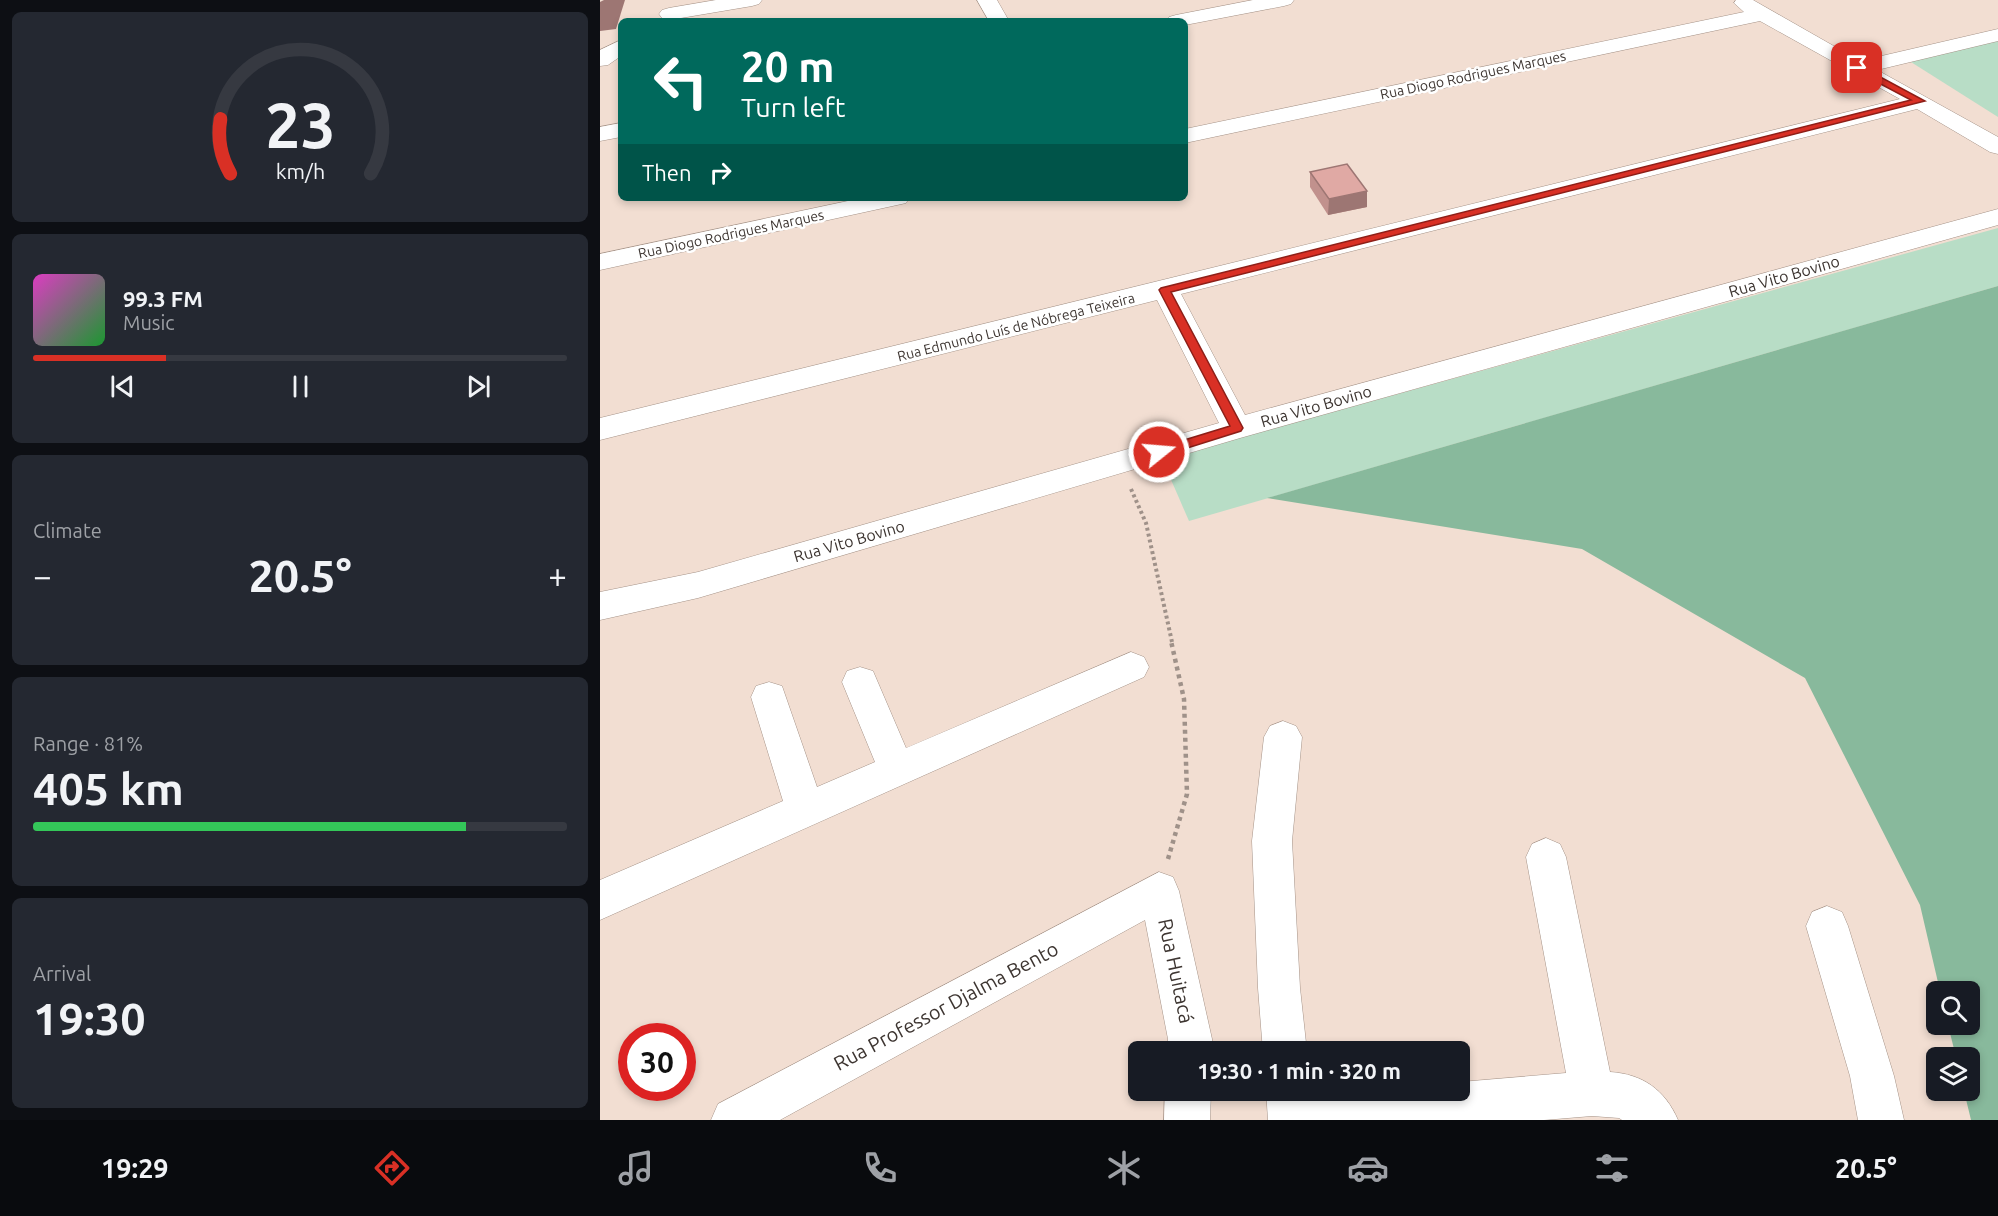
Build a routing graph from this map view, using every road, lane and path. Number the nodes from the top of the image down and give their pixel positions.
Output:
1 (752, 0) edge
2 (987, 0) edge
3 (1284, 0) edge
4 (1739, 0) edge
5 (670, 12) edge
6 (1762, 14) junction
7 (997, 18) edge
8 (1188, 19) edge
9 (1998, 35) edge
10 (618, 48) edge
11 (600, 60) edge
12 (1857, 68) junction
13 (1920, 101) junction
14 (618, 130) edge
15 (600, 134) edge
16 (1188, 135) edge
17 (1998, 147) edge
18 (883, 201) edge
19 (1998, 217) edge
20 (600, 262) edge
21 (1165, 290) junction
22 (1237, 428) junction
23 (600, 429) edge
24 (600, 606) edge
25 (1131, 667) dead end
26 (860, 682) dead end
27 (769, 697) dead end
28 (1283, 737) dead end
29 (897, 770) junction
30 (805, 810) junction
31 (1546, 857) dead end
32 (1159, 891) joint
33 (600, 900) edge
34 (1827, 926) dead end
35 (1190, 1041) edge
36 (1284, 1041) edge
37 (1592, 1093) junction
38 (1188, 1101) edge
39 (1290, 1101) edge
40 (734, 1120) edge
41 (1187, 1120) edge
42 (1293, 1120) edge
43 (1655, 1120) edge
44 (1881, 1120) edge

1 - 5 street
2 - 7 street
3 - 8 street
4 - 6 street
6 - 12 street
6 - 16 street, Rua Diogo Rodrigues Marques
9 - 12 street
10 - 11 street
12 - 13 street
13 - 17 street
13 - 21 street, Rua Edmundo Luís de Nóbrega Teixeira
14 - 15 street
18 - 20 street, Rua Diogo Rodrigues Marques
19 - 22 street, Rua Vito Bovino
21 - 22 street
21 - 23 street, Rua Edmundo Luís de Nóbrega Teixeira
22 - 24 street, Rua Vito Bovino
25 - 29 street
26 - 29 street
27 - 30 street
28 - 36 street
29 - 30 street
30 - 33 street
31 - 37 street
32 - 35 street, Rua Huitacá
32 - 40 street, Rua Professor Djalma Bento
34 - 44 street
37 - 42 street
37 - 43 street
38 - 41 street
39 - 42 street

